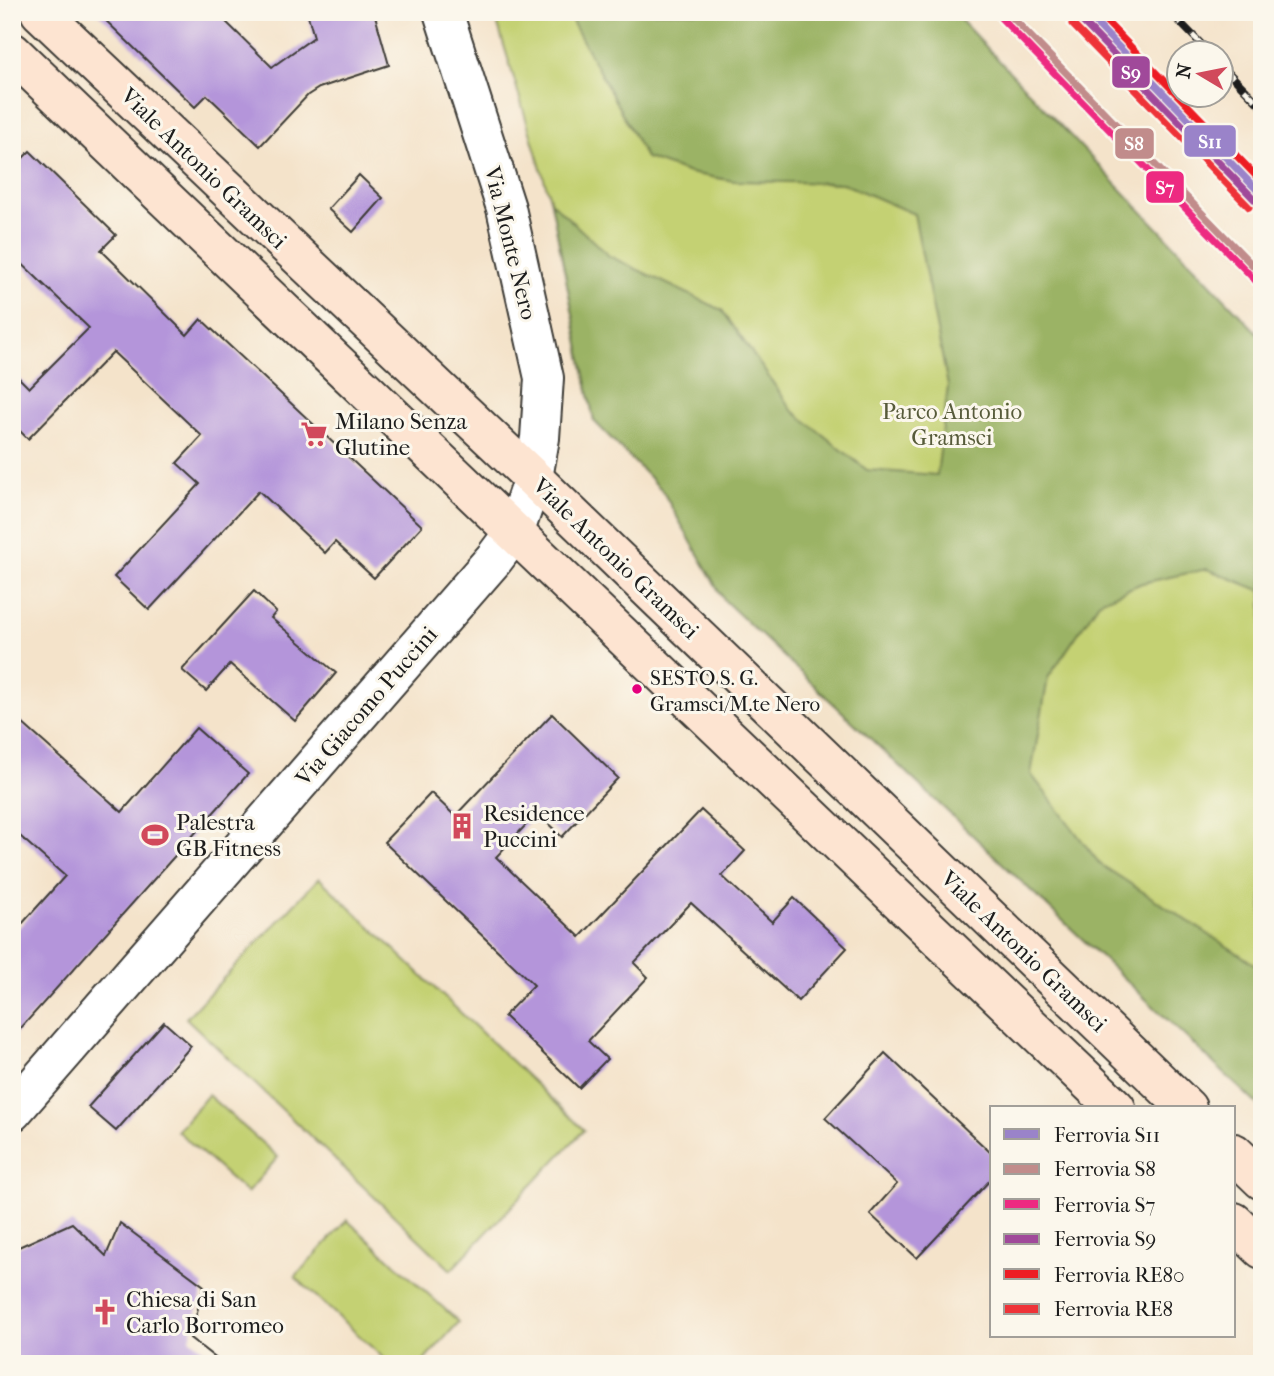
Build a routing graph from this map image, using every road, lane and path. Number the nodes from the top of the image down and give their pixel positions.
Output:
1 (40, 12) edge
2 (443, 12) edge
3 (12, 52) edge
4 (533, 478) junction
5 (515, 531) junction
6 (1114, 1106) edge
7 (1185, 1106) edge
8 (12, 1112) edge
9 (1236, 1155) edge
10 (1262, 1180) edge
11 (1236, 1224) edge
12 (1262, 1249) edge

1 - 4 main road, Viale Antonio Gramsci
2 - 4 street, Via Monte Nero
3 - 5 main road, Viale Antonio Gramsci
4 - 5 street, Via Giacomo Puccini
4 - 7 main road, Viale Antonio Gramsci
5 - 6 main road, Viale Antonio Gramsci
5 - 8 street, Via Giacomo Puccini
9 - 10 main road
11 - 12 main road

